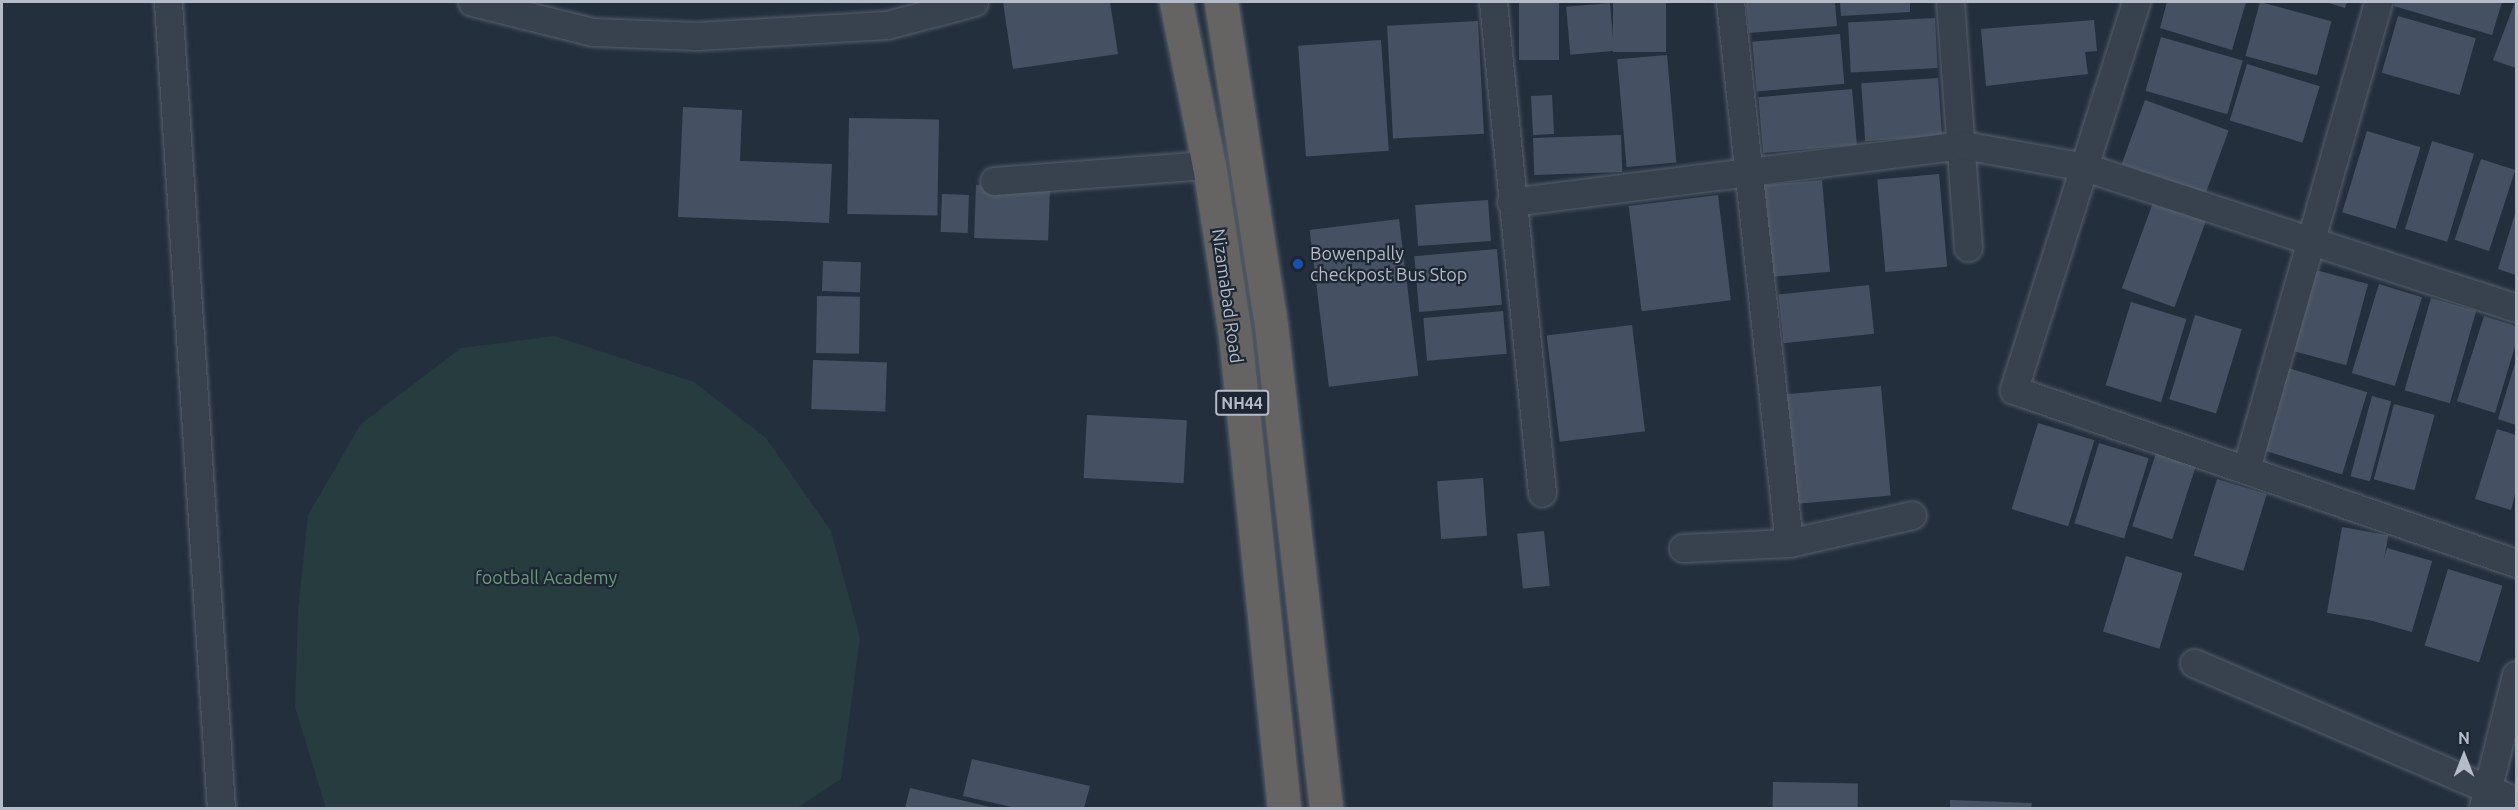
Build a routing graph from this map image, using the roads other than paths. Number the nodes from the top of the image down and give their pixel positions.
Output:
1 (168, 2) edge
2 (472, 2) edge
3 (974, 2) edge
4 (1176, 2) edge
5 (1221, 2) edge
6 (1493, 2) edge
7 (1730, 2) edge
8 (1950, 2) edge
9 (2136, 2) edge
10 (2378, 2) edge
11 (887, 13) edge
12 (1964, 146) junction
13 (1209, 165) junction
14 (2085, 167) junction
15 (1747, 172) junction
16 (994, 181) dead end
17 (1511, 202) junction
18 (2311, 242) junction
19 (1968, 247) dead end
20 (2517, 308) edge
21 (2246, 469) junction
22 (1542, 493) dead end
23 (1912, 515) dead end
24 (1789, 543) junction
25 (1683, 548) dead end
26 (2517, 563) edge
27 (2194, 663) dead end
28 (2517, 675) edge
29 (2485, 800) edge
30 (2517, 801) edge
31 (221, 808) edge
32 (1284, 808) edge
33 (1326, 808) edge

1 - 31 street
2 - 11 street
3 - 11 street
4 - 13 highway, Nizamabad Road / NH44
5 - 33 highway, Nizamabad Road / NH44
6 - 17 street
7 - 15 street
8 - 12 street
9 - 14 street
10 - 18 street
12 - 14 street
12 - 15 street
12 - 19 street
13 - 16 street
13 - 32 highway, Nizamabad Road / NH44
14 - 18 street
14 - 21 street
15 - 17 street
15 - 24 street
17 - 22 street
18 - 20 street
18 - 21 street
21 - 26 street
23 - 24 street
24 - 25 street
27 - 29 street
28 - 29 street
29 - 30 street

